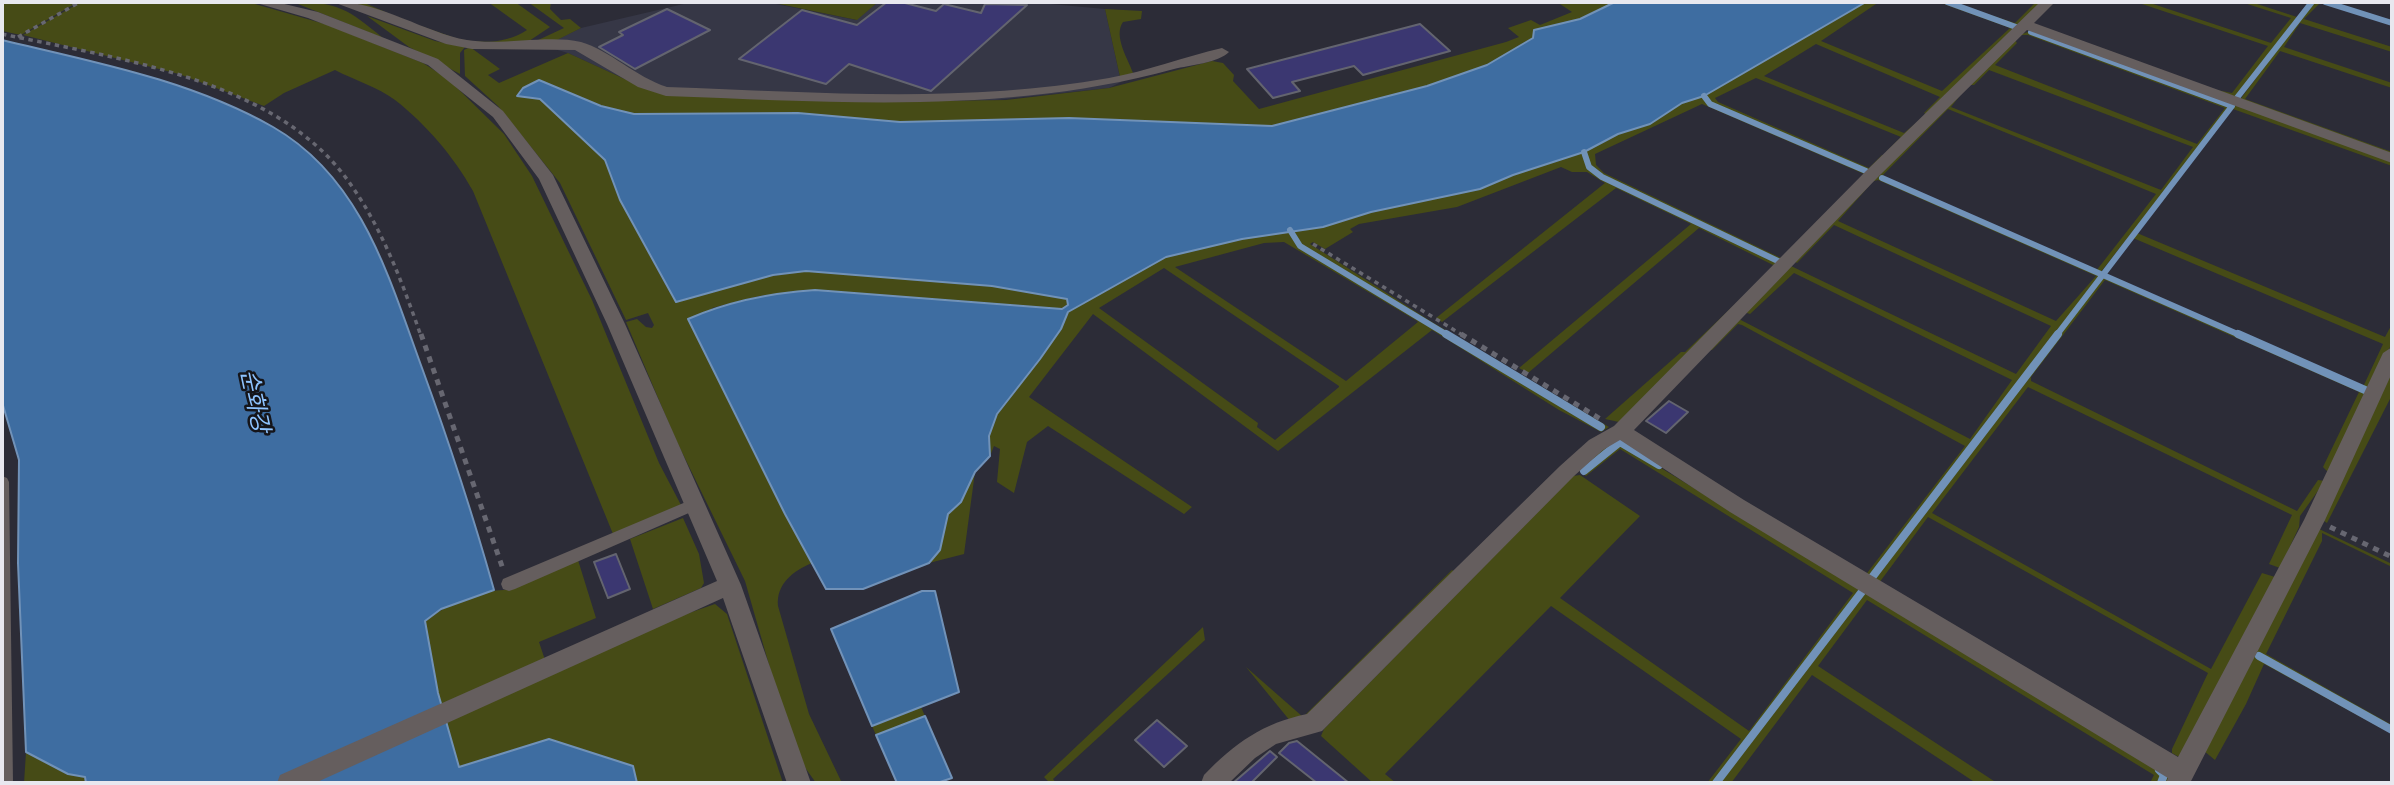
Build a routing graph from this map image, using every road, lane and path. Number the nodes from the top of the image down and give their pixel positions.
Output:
1 (80, 2) edge
2 (260, 2) edge
3 (284, 2) edge
4 (339, 2) edge
5 (2048, 2) edge
6 (313, 15) junction
7 (2024, 24) junction
8 (2, 34) edge
9 (18, 37) junction
10 (406, 50) junction
11 (1222, 52) dead end
12 (2392, 158) edge
13 (1313, 244) dead end
14 (2392, 353) edge
15 (1621, 431) junction
16 (2, 482) edge
17 (694, 505) junction
18 (2314, 520) junction
19 (2392, 557) edge
20 (509, 584) joint
21 (730, 585) junction
22 (801, 777) edge
23 (2180, 778) edge
24 (4, 783) edge
25 (289, 783) edge
26 (1213, 783) edge

1 - 9 path
2 - 6 street
3 - 6 street
4 - 10 street
4 - 11 street
5 - 7 street
6 - 10 street
7 - 12 street
7 - 15 street
8 - 9 path
9 - 20 path
10 - 17 street
13 - 15 path
14 - 18 street
15 - 23 street
15 - 26 street
16 - 24 lane
17 - 20 lane
17 - 21 street
18 - 19 path
18 - 23 street
21 - 22 street
21 - 25 street

